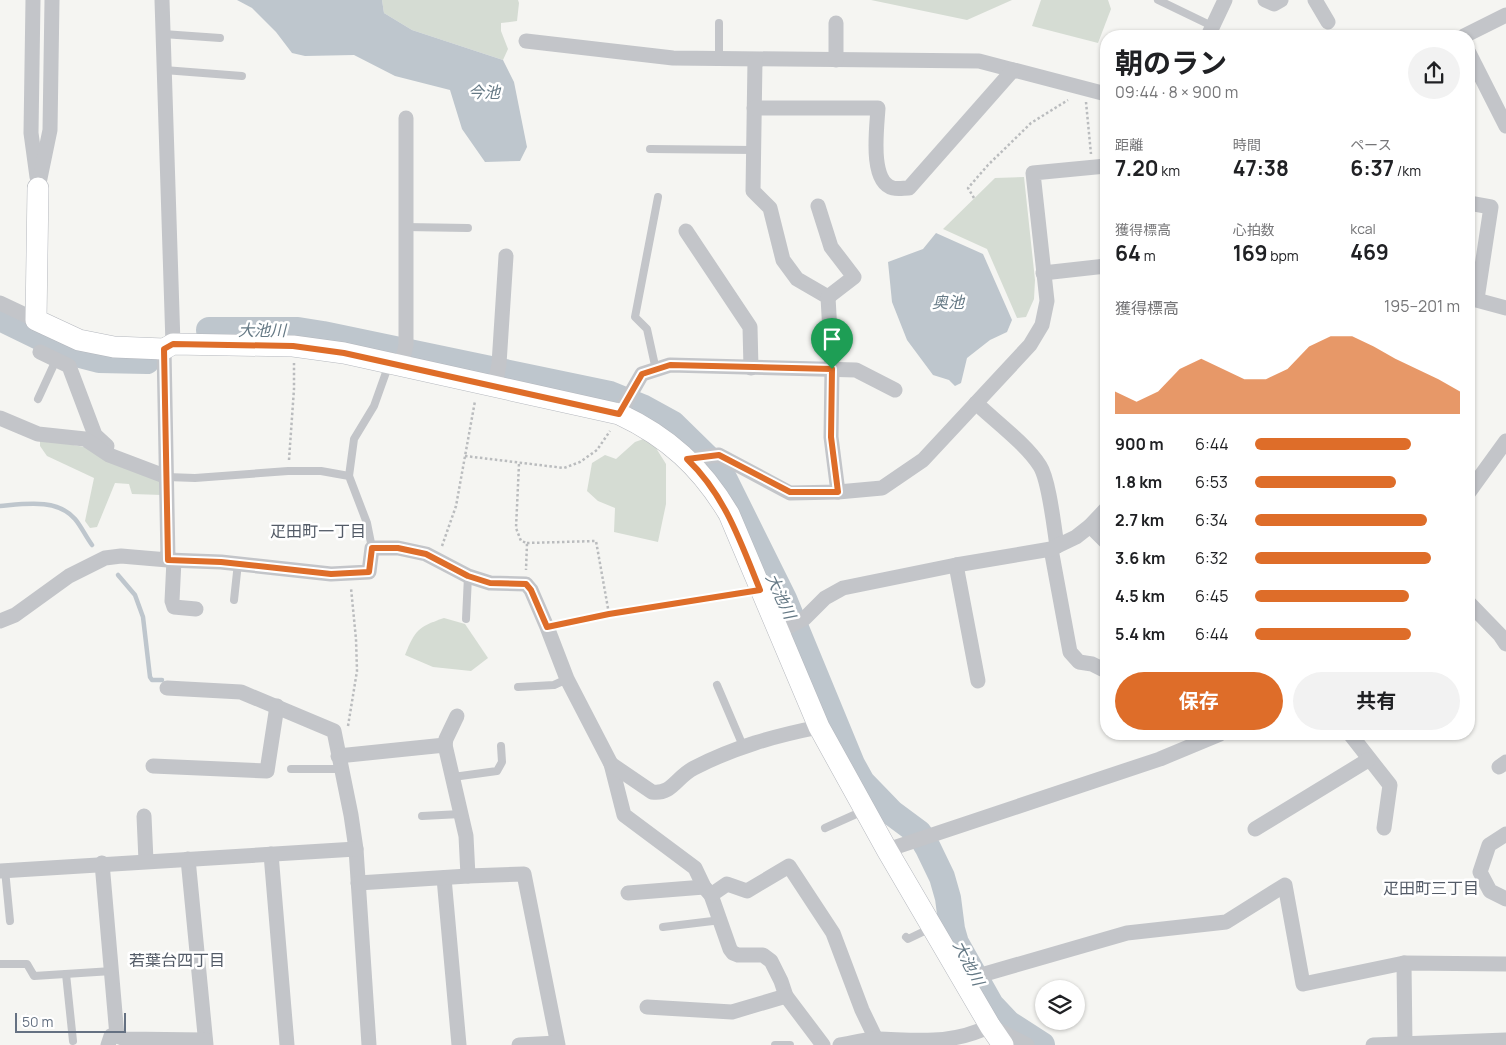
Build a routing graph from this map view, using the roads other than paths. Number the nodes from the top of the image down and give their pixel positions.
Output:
1 (33, 0) edge
2 (52, 0) edge
3 (162, 0) edge
4 (1158, 0) edge
5 (1224, 0) edge
6 (1265, 0) edge
7 (1281, 0) edge
8 (1315, 0) edge
9 (1506, 15) edge
10 (1328, 22) dead end
11 (719, 23) dead end
12 (836, 23) dead end
13 (1208, 30) edge
14 (1210, 30) edge
15 (1475, 30) edge
16 (163, 34) junction
17 (220, 38) dead end
18 (526, 41) dead end
19 (719, 59) junction
20 (755, 60) junction
21 (836, 60) junction
22 (1475, 65) edge
23 (164, 70) junction
24 (1013, 70) junction
25 (242, 76) dead end
26 (1100, 93) edge
27 (754, 108) junction
28 (406, 118) dead end
29 (1506, 126) edge
30 (650, 149) dead end
31 (754, 150) junction
32 (1100, 166) edge
33 (38, 188) junction
34 (658, 197) dead end
35 (1475, 204) edge
36 (818, 206) dead end
37 (406, 227) junction
38 (468, 228) dead end
39 (686, 231) dead end
40 (506, 256) dead end
41 (1100, 267) edge
42 (1043, 273) junction
43 (1475, 289) edge
44 (828, 297) junction
45 (1475, 300) edge
46 (0, 303) edge
47 (1506, 308) edge
48 (36, 320) junction
49 (66, 335) junction
50 (169, 347) junction
51 (40, 352) dead end
52 (56, 360) junction
53 (398, 363) junction
54 (751, 368) junction
55 (832, 369) junction
56 (656, 370) junction
57 (490, 382) junction
58 (895, 390) dead end
59 (38, 399) dead end
60 (976, 403) junction
61 (620, 414) junction
62 (0, 418) edge
63 (1506, 441) edge
64 (692, 458) junction
65 (131, 463) junction
66 (349, 476) junction
67 (167, 477) junction
68 (1475, 484) edge
69 (838, 492) junction
70 (1100, 515) edge
71 (1090, 526) junction
72 (1100, 536) edge
73 (372, 548) junction
74 (1054, 548) junction
75 (171, 560) junction
76 (238, 563) junction
77 (956, 565) junction
78 (468, 576) junction
79 (234, 600) dead end
80 (196, 609) dead end
81 (1475, 609) edge
82 (466, 619) dead end
83 (0, 621) edge
84 (783, 630) junction
85 (1506, 644) edge
86 (1100, 668) edge
87 (567, 679) junction
88 (978, 681) dead end
89 (716, 685) dead end
90 (518, 687) dead end
91 (167, 688) dead end
92 (277, 706) junction
93 (457, 716) dead end
94 (819, 726) junction
95 (1206, 740) edge
96 (1354, 740) edge
97 (445, 746) junction
98 (500, 746) dead end
99 (743, 746) junction
100 (1368, 760) junction
101 (340, 762) junction
102 (611, 764) junction
103 (153, 766) dead end
104 (292, 769) dead end
105 (453, 777) junction
106 (865, 810) junction
107 (461, 814) junction
108 (144, 816) dead end
109 (422, 816) dead end
110 (826, 828) dead end
111 (1384, 828) dead end
112 (1255, 830) dead end
113 (1506, 834) edge
114 (356, 849) junction
115 (887, 850) junction
116 (271, 854) junction
117 (188, 859) junction
118 (146, 861) junction
119 (102, 863) junction
120 (3, 870) edge
121 (468, 876) junction
122 (444, 878) junction
123 (358, 883) junction
124 (708, 891) junction
125 (628, 892) dead end
126 (1506, 899) edge
127 (721, 920) junction
128 (10, 921) dead end
129 (663, 927) dead end
130 (932, 927) junction
131 (906, 938) dead end
132 (1404, 963) junction
133 (0, 964) edge
134 (1506, 964) edge
135 (112, 971) junction
136 (66, 974) junction
137 (970, 978) junction
138 (786, 996) junction
139 (648, 1008) dead end
140 (990, 1026) junction
141 (876, 1039) junction
142 (113, 1040) edge
143 (1506, 1040) edge
144 (73, 1041) dead end
145 (205, 1043) edge
146 (558, 1044) edge
147 (929, 1044) edge
148 (1405, 1044) edge
149 (287, 1045) edge
150 (369, 1045) edge
151 (459, 1045) edge
152 (519, 1045) edge
153 (774, 1045) edge
154 (790, 1045) edge
155 (823, 1045) edge
156 (840, 1045) edge
157 (1003, 1045) edge
158 (1027, 1045) edge
159 (1373, 1045) edge

1 - 33 street
2 - 33 street
3 - 16 street
4 - 13 lane
5 - 14 street
6 - 7 street
8 - 10 street
9 - 15 street
11 - 19 lane
12 - 21 street
16 - 17 lane
16 - 23 street
18 - 19 street
19 - 20 street
20 - 21 street
20 - 27 street
21 - 24 street
22 - 29 street
23 - 25 lane
23 - 50 street
24 - 26 street
24 - 27 street
27 - 31 street
28 - 37 street
30 - 31 lane
31 - 44 street
32 - 42 street
33 - 48 street
34 - 56 lane
35 - 43 street
36 - 44 street
37 - 38 lane
37 - 53 street
39 - 54 street
40 - 57 street
41 - 42 street
42 - 60 street
44 - 55 street
45 - 47 street
46 - 48 street
48 - 49 street
49 - 50 street
49 - 52 street
50 - 53 street
50 - 67 street
51 - 52 street
52 - 59 lane
52 - 65 street
53 - 57 street
53 - 66 lane
54 - 55 street
54 - 56 street
55 - 58 street
55 - 69 street
56 - 61 street
57 - 61 street
60 - 69 street
60 - 74 street
61 - 64 street
62 - 65 street
63 - 68 street
64 - 69 street
64 - 84 street
65 - 67 street
66 - 67 lane
66 - 73 lane
67 - 75 street
70 - 71 street
71 - 72 street
71 - 74 street
73 - 76 street
73 - 78 street
74 - 77 street
74 - 86 street
75 - 76 street
75 - 80 street
75 - 83 street
76 - 79 lane
77 - 84 street
77 - 88 street
78 - 82 lane
78 - 87 street
81 - 85 street
84 - 94 street
87 - 90 lane
87 - 102 street
89 - 99 lane
91 - 92 street
92 - 101 street
92 - 103 street
93 - 97 street
94 - 99 street
94 - 106 street
95 - 115 street
96 - 100 street
97 - 101 street
97 - 105 street
98 - 105 lane
99 - 102 street
100 - 111 street
100 - 112 street
101 - 104 lane
101 - 114 street
102 - 124 street
105 - 107 street
106 - 110 lane
106 - 115 street
107 - 109 lane
107 - 121 street
108 - 118 street
113 - 126 street
114 - 116 street
114 - 123 street
115 - 130 street
116 - 117 street
116 - 149 street
117 - 118 street
117 - 145 street
118 - 119 street
119 - 120 street
119 - 135 street
120 - 128 lane
121 - 122 street
121 - 146 street
122 - 123 street
122 - 151 street
123 - 150 street
124 - 125 street
124 - 127 street
124 - 141 street
127 - 129 lane
127 - 138 street
130 - 131 lane
130 - 137 street
132 - 134 street
132 - 137 street
132 - 148 street
133 - 136 lane
135 - 136 lane
135 - 142 street
136 - 144 lane
137 - 140 street
138 - 139 street
138 - 155 street
140 - 147 street
140 - 157 street
140 - 158 street
141 - 147 street
141 - 156 street
142 - 145 street
143 - 148 street
146 - 152 street
148 - 159 street
153 - 154 lane

